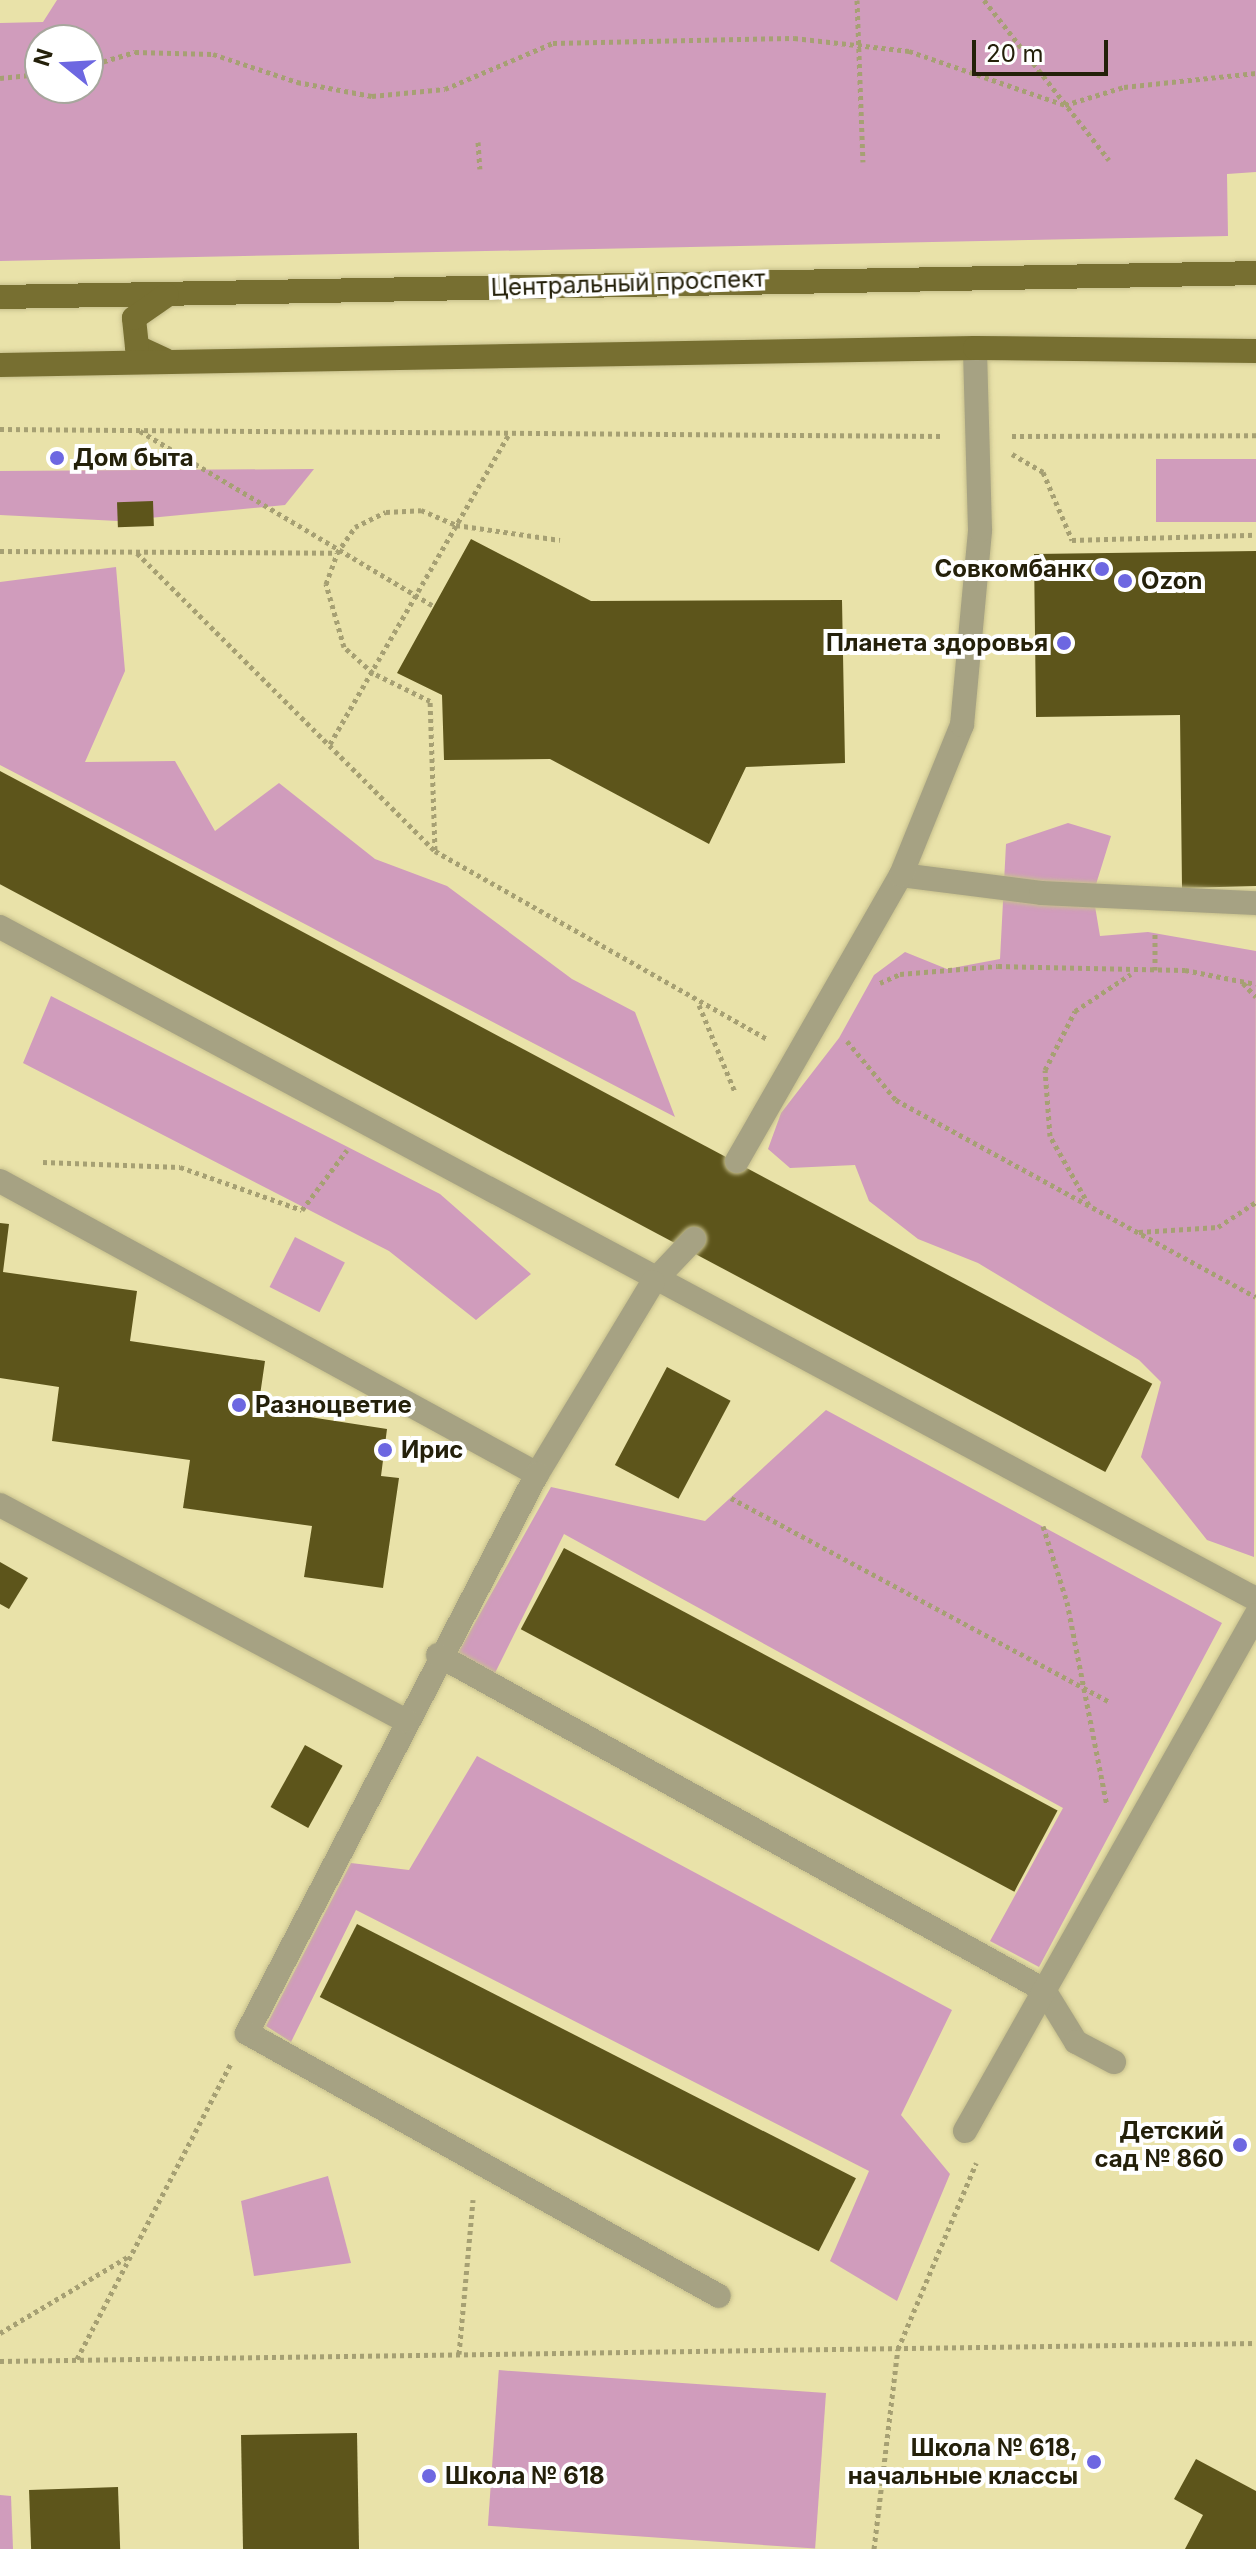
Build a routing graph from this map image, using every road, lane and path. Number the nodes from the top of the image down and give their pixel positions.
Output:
1 (857, 0) edge
2 (984, 0) edge
3 (859, 41) junction
4 (104, 61) edge
5 (1256, 73) edge
6 (24, 76) edge
7 (0, 78) edge
8 (1065, 105) junction
9 (478, 142) dead end
10 (1109, 160) dead end
11 (863, 162) dead end
12 (480, 169) dead end
13 (1256, 273) edge
14 (167, 295) junction
15 (0, 297) edge
16 (975, 348) junction
17 (1256, 351) edge
18 (168, 362) junction
19 (0, 365) edge
20 (0, 429) edge
21 (139, 430) junction
22 (509, 433) junction
23 (1256, 435) edge
24 (979, 436) junction
25 (456, 525) junction
26 (1256, 535) edge
27 (560, 540) dead end
28 (0, 551) edge
29 (137, 553) junction
30 (337, 553) junction
31 (415, 598) junction
32 (434, 606) dead end
33 (373, 673) junction
34 (330, 744) junction
35 (435, 851) junction
36 (901, 875) junction
37 (1256, 903) edge
38 (0, 927) edge
39 (1131, 974) junction
40 (1243, 983) junction
41 (1256, 984) edge
42 (873, 986) dead end
43 (1256, 997) edge
44 (699, 1004) junction
45 (821, 1010) junction
46 (795, 1054) junction
47 (367, 1123) junction
48 (751, 1130) junction
49 (737, 1161) dead end
50 (27, 1166) dead end
51 (0, 1181) edge
52 (1256, 1202) edge
53 (1089, 1205) junction
54 (1138, 1232) junction
55 (694, 1239) dead end
56 (653, 1282) junction
57 (1256, 1297) edge
58 (537, 1474) junction
59 (1029, 1480) junction
60 (731, 1498) dead end
61 (0, 1505) edge
62 (1256, 1599) edge
63 (1256, 1615) edge
64 (438, 1655) junction
65 (1083, 1687) junction
66 (1110, 1702) dead end
67 (405, 1720) junction
68 (1118, 1864) junction
69 (1044, 1990) junction
70 (247, 2033) junction
71 (1114, 2062) dead end
72 (965, 2131) dead end
73 (983, 2148) dead end
74 (477, 2162) junction
75 (130, 2255) junction
76 (719, 2296) dead end
77 (0, 2333) edge
78 (1256, 2343) edge
79 (898, 2349) junction
80 (459, 2354) junction
81 (76, 2360) junction
82 (0, 2361) edge
83 (874, 2549) edge

1 - 3 path
2 - 8 path
3 - 4 path
3 - 8 path
3 - 11 path
5 - 8 path
6 - 7 path
8 - 10 path
9 - 12 path
13 - 14 main road, Центральный проспект
14 - 15 main road, Центральный проспект
14 - 18 main road
16 - 17 main road
16 - 18 main road
16 - 24 lane
18 - 19 main road
20 - 21 path
21 - 22 path
21 - 30 path
22 - 24 path
22 - 25 path
23 - 24 path
24 - 26 path
24 - 36 lane
25 - 27 path
25 - 30 path
25 - 31 path
28 - 29 path
29 - 30 path
29 - 34 path
30 - 31 path
30 - 33 path
31 - 32 path
31 - 33 path
33 - 34 path
33 - 35 path
34 - 35 path
35 - 44 path
36 - 37 lane
36 - 45 lane
38 - 47 lane
39 - 40 path
39 - 42 path
39 - 53 path
40 - 41 path
40 - 43 path
44 - 46 path
44 - 48 path
45 - 46 lane
45 - 53 path
46 - 48 lane
47 - 50 path
47 - 56 lane
48 - 49 lane
51 - 58 lane
52 - 54 path
53 - 54 path
54 - 57 path
55 - 56 lane
56 - 58 lane
56 - 59 lane
58 - 64 lane
59 - 62 lane
59 - 65 path
60 - 65 path
61 - 67 lane
63 - 68 lane
64 - 67 lane
64 - 69 lane
65 - 66 path
65 - 68 path
67 - 70 lane
68 - 69 lane
69 - 71 lane
69 - 72 lane
70 - 74 lane
70 - 75 path
73 - 79 path
74 - 76 lane
74 - 80 path
75 - 77 path
75 - 81 path
78 - 79 path
79 - 80 path
79 - 83 path
80 - 81 path
81 - 82 path

